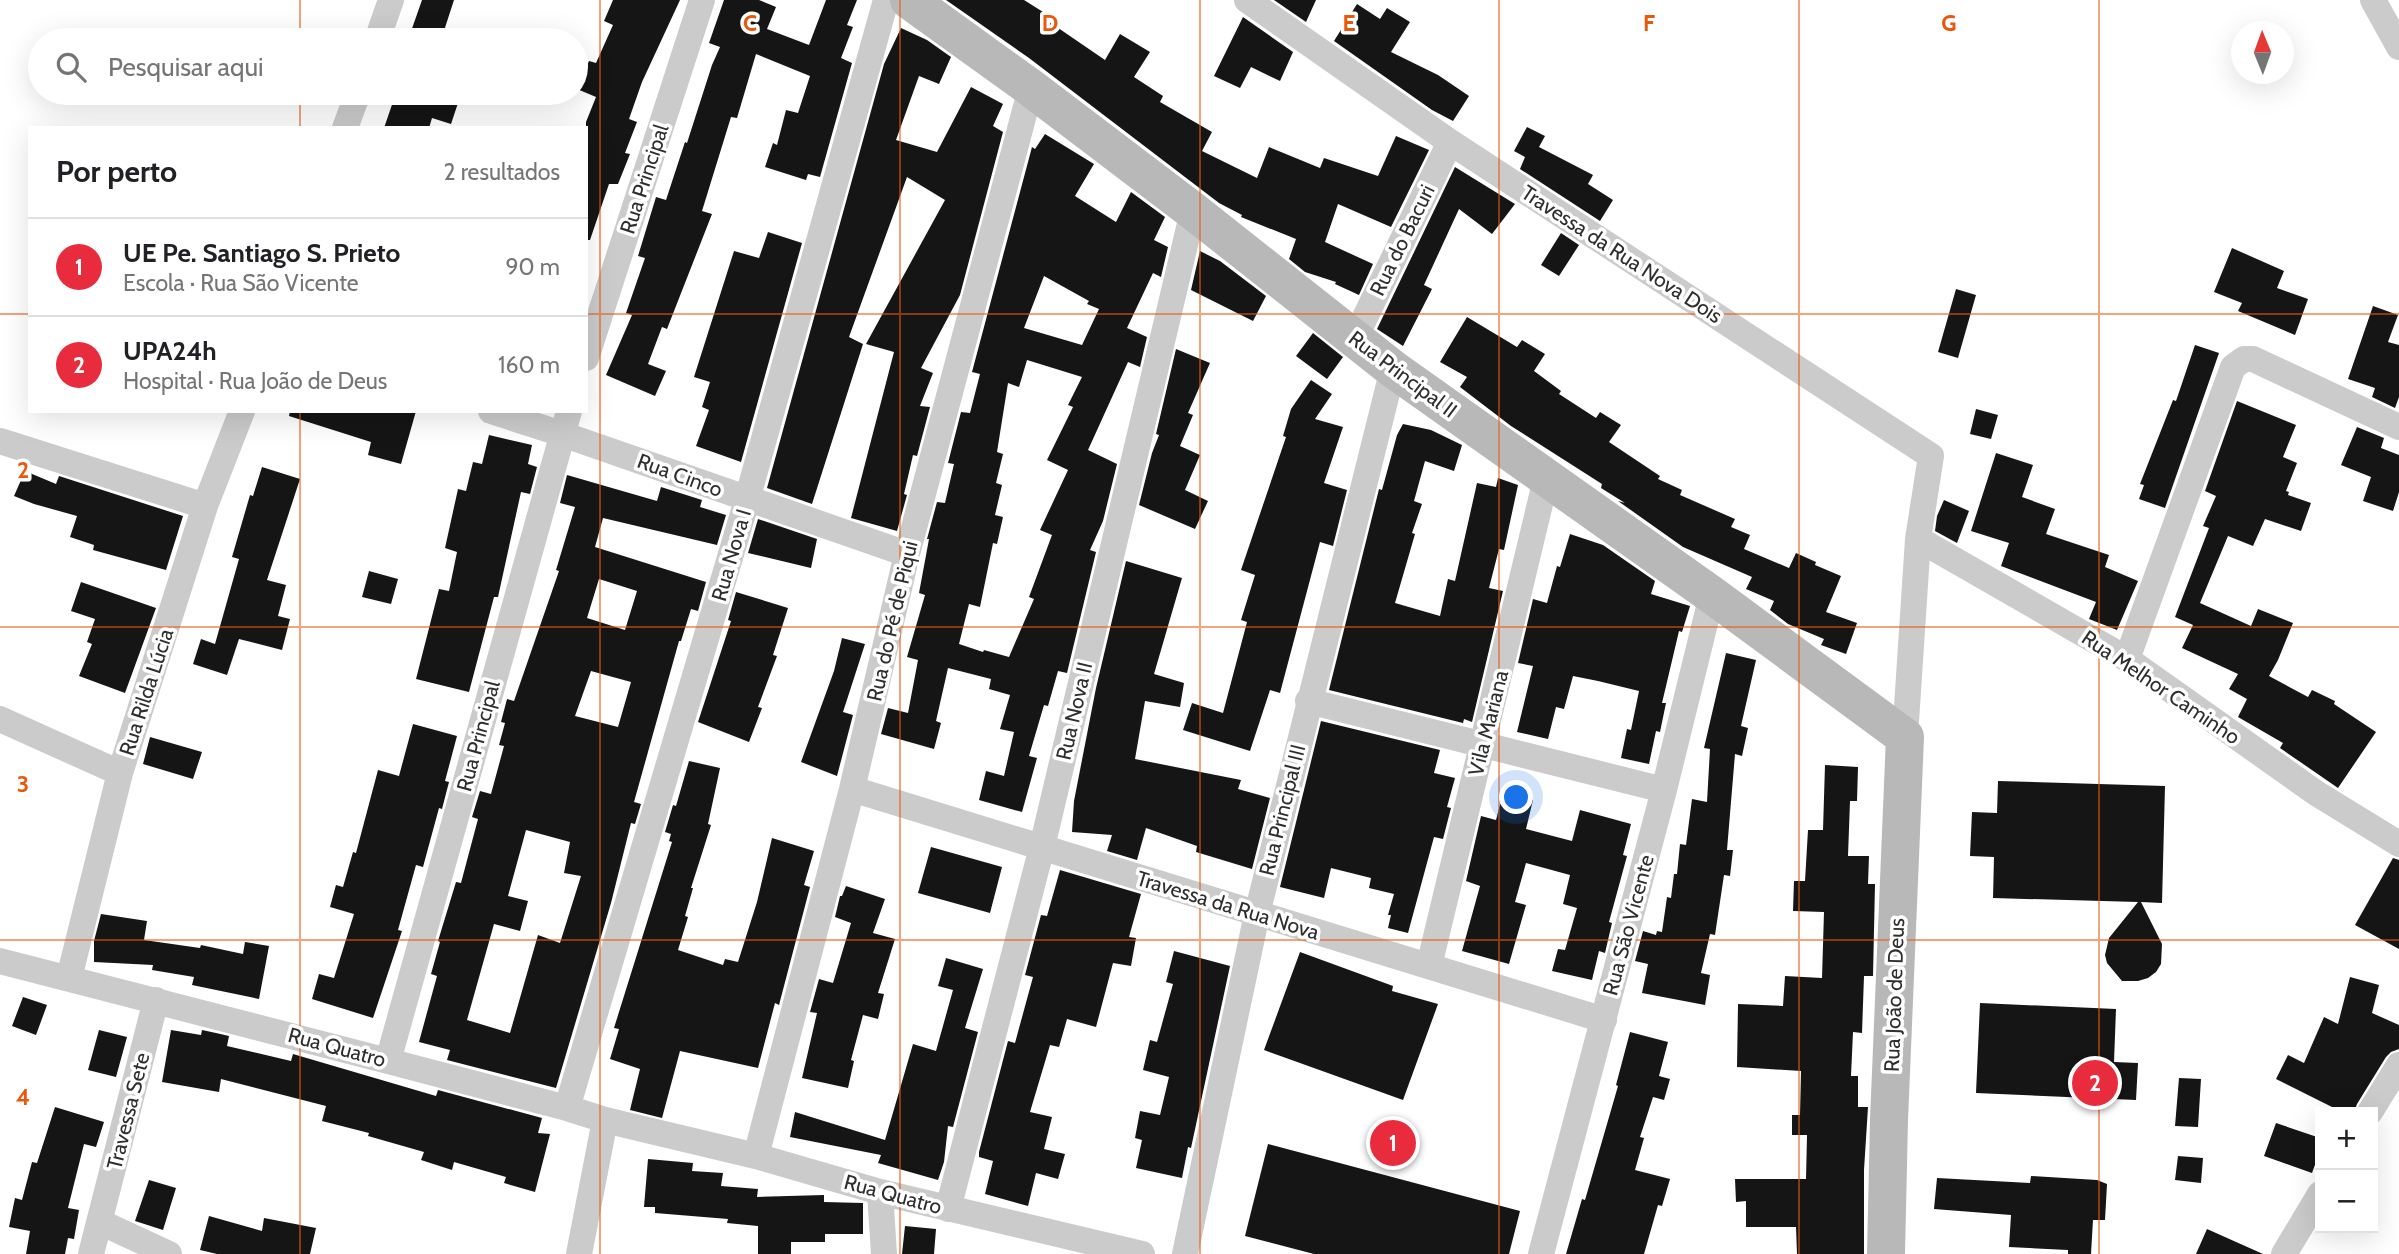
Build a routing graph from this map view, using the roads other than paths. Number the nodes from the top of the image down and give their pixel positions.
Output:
1 (391, 0) edge
2 (702, 0) edge
3 (886, 0) edge
4 (909, 0) edge
5 (1247, 0) edge
6 (2373, 0) edge
7 (381, 28) edge
8 (2399, 47) edge
9 (1031, 88) junction
10 (354, 105) edge
11 (346, 126) edge
12 (1450, 142) junction
13 (1193, 211) junction
14 (1355, 338) junction
15 (588, 352) edge
16 (1392, 369) junction
17 (241, 413) edge
18 (504, 413) edge
19 (565, 422) edge
20 (2399, 427) edge
21 (0, 441) edge
22 (1546, 479) junction
23 (747, 499) junction
24 (205, 506) junction
25 (1918, 539) junction
26 (907, 554) junction
27 (1712, 595) junction
28 (2127, 659) junction
29 (1308, 701) junction
30 (0, 719) edge
31 (1905, 737) junction
32 (1482, 744) junction
33 (120, 773) junction
34 (852, 789) junction
35 (1664, 790) junction
36 (2399, 844) edge
37 (1042, 847) junction
38 (1257, 914) junction
39 (0, 961) edge
40 (1429, 966) junction
41 (69, 978) junction
42 (156, 1000) junction
43 (1604, 1020) junction
44 (388, 1061) junction
45 (2399, 1065) edge
46 (2373, 1107) edge
47 (567, 1108) junction
48 (605, 1120) junction
49 (756, 1156) junction
50 (880, 1192) junction
51 (2315, 1202) edge
52 (948, 1209) junction
53 (100, 1222) junction
54 (91, 1254) edge
55 (169, 1254) edge
56 (579, 1254) edge
57 (884, 1254) edge
58 (1142, 1254) edge
59 (1185, 1254) edge
60 (1541, 1254) edge
61 (1886, 1254) edge
62 (2284, 1254) edge

1 - 7 street
2 - 15 street, Rua Principal
3 - 23 street, Rua Nova I
4 - 9 street, Rua Principal II
5 - 12 street, Travessa da Rua Nova Dois
6 - 8 street
9 - 13 street, Rua Principal II
9 - 26 street, Rua do Pé de Piqui
10 - 11 street
12 - 14 street, Rua do Bacuri
12 - 25 street, Travessa da Rua Nova Dois
13 - 14 street, Rua Principal II
13 - 37 street, Rua Nova II
14 - 16 street, Rua Principal II
16 - 22 street, Rua Principal II
16 - 29 street, Rua Principal III
17 - 24 street, Rua Rilda Lúcia
18 - 19 street, Rua Cinco
19 - 23 street, Rua Cinco
19 - 44 street, Rua Principal
20 - 28 street
21 - 24 street
22 - 27 street, Rua Principal II
22 - 32 street, Vila Mariana
23 - 26 street, Rua Cinco
23 - 47 street, Rua Nova I
24 - 33 street, Rua Rilda Lúcia
25 - 28 street, Rua Melhor Caminho
25 - 31 street
26 - 34 street, Rua do Pé de Piqui
27 - 31 street, Rua Principal II
27 - 35 street, Rua São Vicente
28 - 36 street, Rua Melhor Caminho
29 - 32 street
29 - 38 street, Rua Principal III
30 - 33 street
31 - 61 street, Rua João de Deus
32 - 35 street
32 - 40 street, Vila Mariana
33 - 41 street, Rua Rilda Lúcia
34 - 37 street, Travessa da Rua Nova
34 - 49 street, Rua do Pé de Piqui
35 - 43 street, Rua São Vicente
37 - 38 street, Travessa da Rua Nova
37 - 52 street, Rua Nova II
38 - 40 street, Travessa da Rua Nova
38 - 59 street, Rua Principal III
39 - 41 street, Rua Quatro
40 - 43 street, Travessa da Rua Nova
41 - 42 street, Rua Quatro
42 - 44 street, Rua Quatro
42 - 53 street, Travessa Sete
43 - 60 street, Rua São Vicente
44 - 47 street, Rua Quatro
45 - 46 street
47 - 48 street, Rua Quatro
48 - 49 street, Rua Quatro
48 - 56 street
49 - 50 street, Rua Quatro
50 - 52 street, Rua Quatro
50 - 57 street
51 - 62 street
52 - 58 street, Rua Quatro
53 - 54 street, Travessa Sete
53 - 55 street

